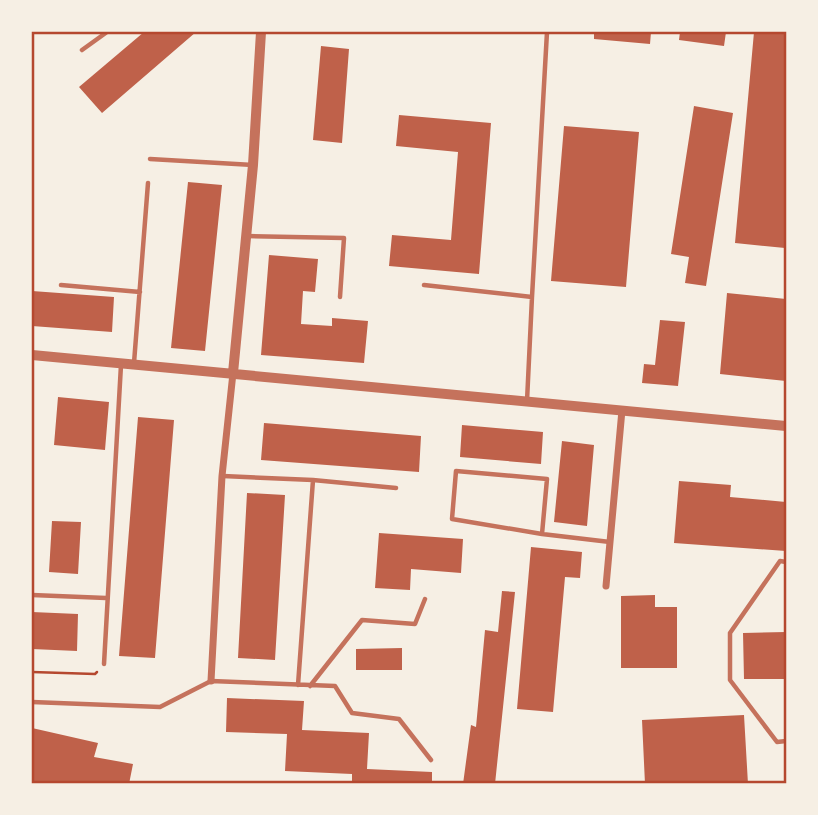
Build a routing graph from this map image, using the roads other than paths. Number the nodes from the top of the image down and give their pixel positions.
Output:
1 (107, 32) edge
2 (261, 32) edge
3 (547, 32) edge
4 (82, 50) dead end
5 (150, 159) dead end
6 (253, 165) junction
7 (148, 183) dead end
8 (247, 236) junction
9 (61, 285) dead end
10 (424, 285) dead end
11 (140, 292) junction
12 (532, 297) junction
13 (340, 298) dead end
14 (32, 355) edge
15 (121, 363) junction
16 (134, 364) junction
17 (233, 373) junction
18 (527, 401) junction
19 (622, 410) junction
20 (786, 426) edge
21 (222, 477) junction
22 (313, 481) junction
23 (397, 488) dead end
24 (542, 534) junction
25 (610, 542) junction
26 (786, 562) edge
27 (606, 586) dead end
28 (32, 595) edge
29 (106, 598) junction
30 (425, 599) dead end
31 (104, 664) road end
32 (211, 681) junction
33 (298, 685) junction
34 (310, 685) junction
35 (32, 702) edge
36 (786, 741) edge
37 (431, 760) dead end

1 - 4 lane
2 - 6 street
3 - 12 lane
5 - 6 lane
6 - 8 street
7 - 11 lane
8 - 13 lane
8 - 17 street
9 - 11 lane
10 - 12 lane
11 - 16 lane
12 - 18 lane
14 - 15 street
15 - 16 street
15 - 29 lane
16 - 17 street
17 - 18 street
17 - 21 street
18 - 19 street
19 - 20 street
19 - 25 street
21 - 22 lane
21 - 32 street
22 - 23 lane
22 - 33 lane
24 - 24 lane
24 - 25 lane
25 - 27 street
26 - 36 lane
28 - 29 lane
29 - 31 lane
30 - 34 lane
32 - 33 lane
32 - 35 lane
33 - 34 lane
34 - 37 lane

